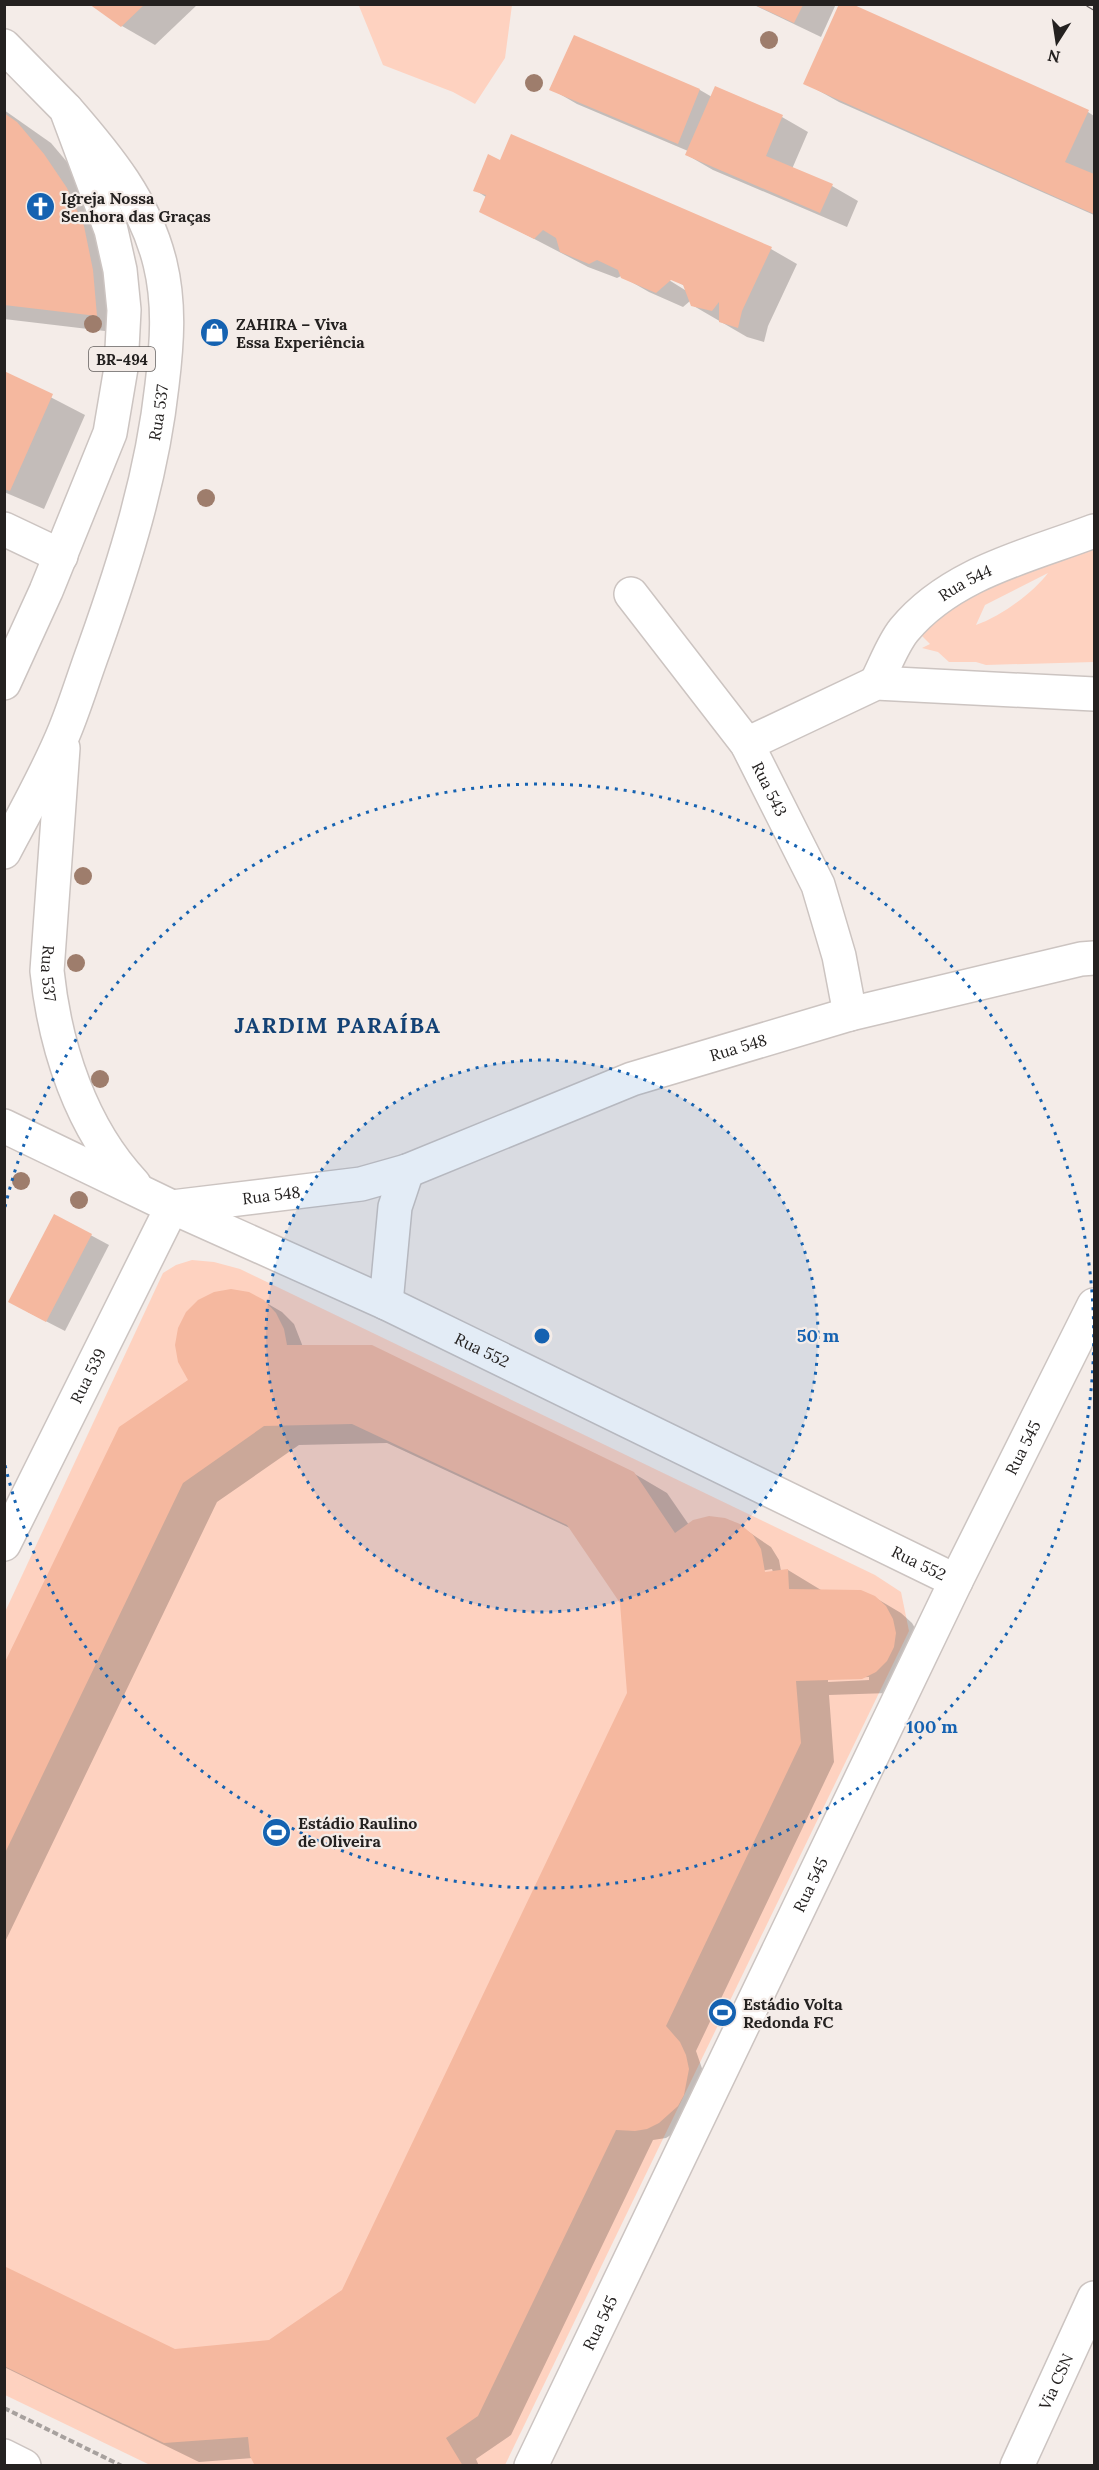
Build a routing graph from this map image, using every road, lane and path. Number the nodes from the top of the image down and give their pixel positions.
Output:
1 (4, 46) edge
2 (66, 109) junction
3 (4, 529) edge
4 (1095, 531) edge
5 (61, 556) junction
6 (631, 594) dead end
7 (4, 683) edge
8 (876, 683) junction
9 (1095, 693) edge
10 (65, 731) junction
11 (747, 744) junction
12 (4, 852) edge
13 (1090, 961) edge
14 (850, 1014) junction
15 (4, 1126) edge
16 (407, 1171) junction
17 (142, 1193) junction
18 (172, 1207) junction
19 (386, 1303) junction
20 (1095, 1305) edge
21 (4, 1544) edge
22 (956, 1581) junction
23 (1095, 2298) edge
24 (4, 2408) edge
25 (4, 2456) edge
26 (24, 2466) edge
27 (122, 2466) edge
28 (531, 2466) edge
29 (1017, 2466) edge

1 - 2 street, Rua 537 / BR-494
2 - 5 street, Rua 537 / BR-494
2 - 10 street, Rua 537
3 - 5 street
4 - 8 street, Rua 544
5 - 7 street, Rua 537 / BR-494
6 - 11 street, Rua 543
8 - 9 street
8 - 11 street
10 - 12 street, Rua 537
10 - 17 street, Rua 537
11 - 14 street, Rua 543
13 - 14 street, Rua 548
14 - 16 street, Rua 548
15 - 17 street, Rua 552
16 - 18 street, Rua 548
16 - 19 street
17 - 18 street, Rua 552
18 - 19 street, Rua 552
18 - 21 street, Rua 539
19 - 22 street, Rua 552
20 - 22 street, Rua 545
22 - 28 street, Rua 545
23 - 29 street, Via CSN
24 - 27 path
25 - 26 street

